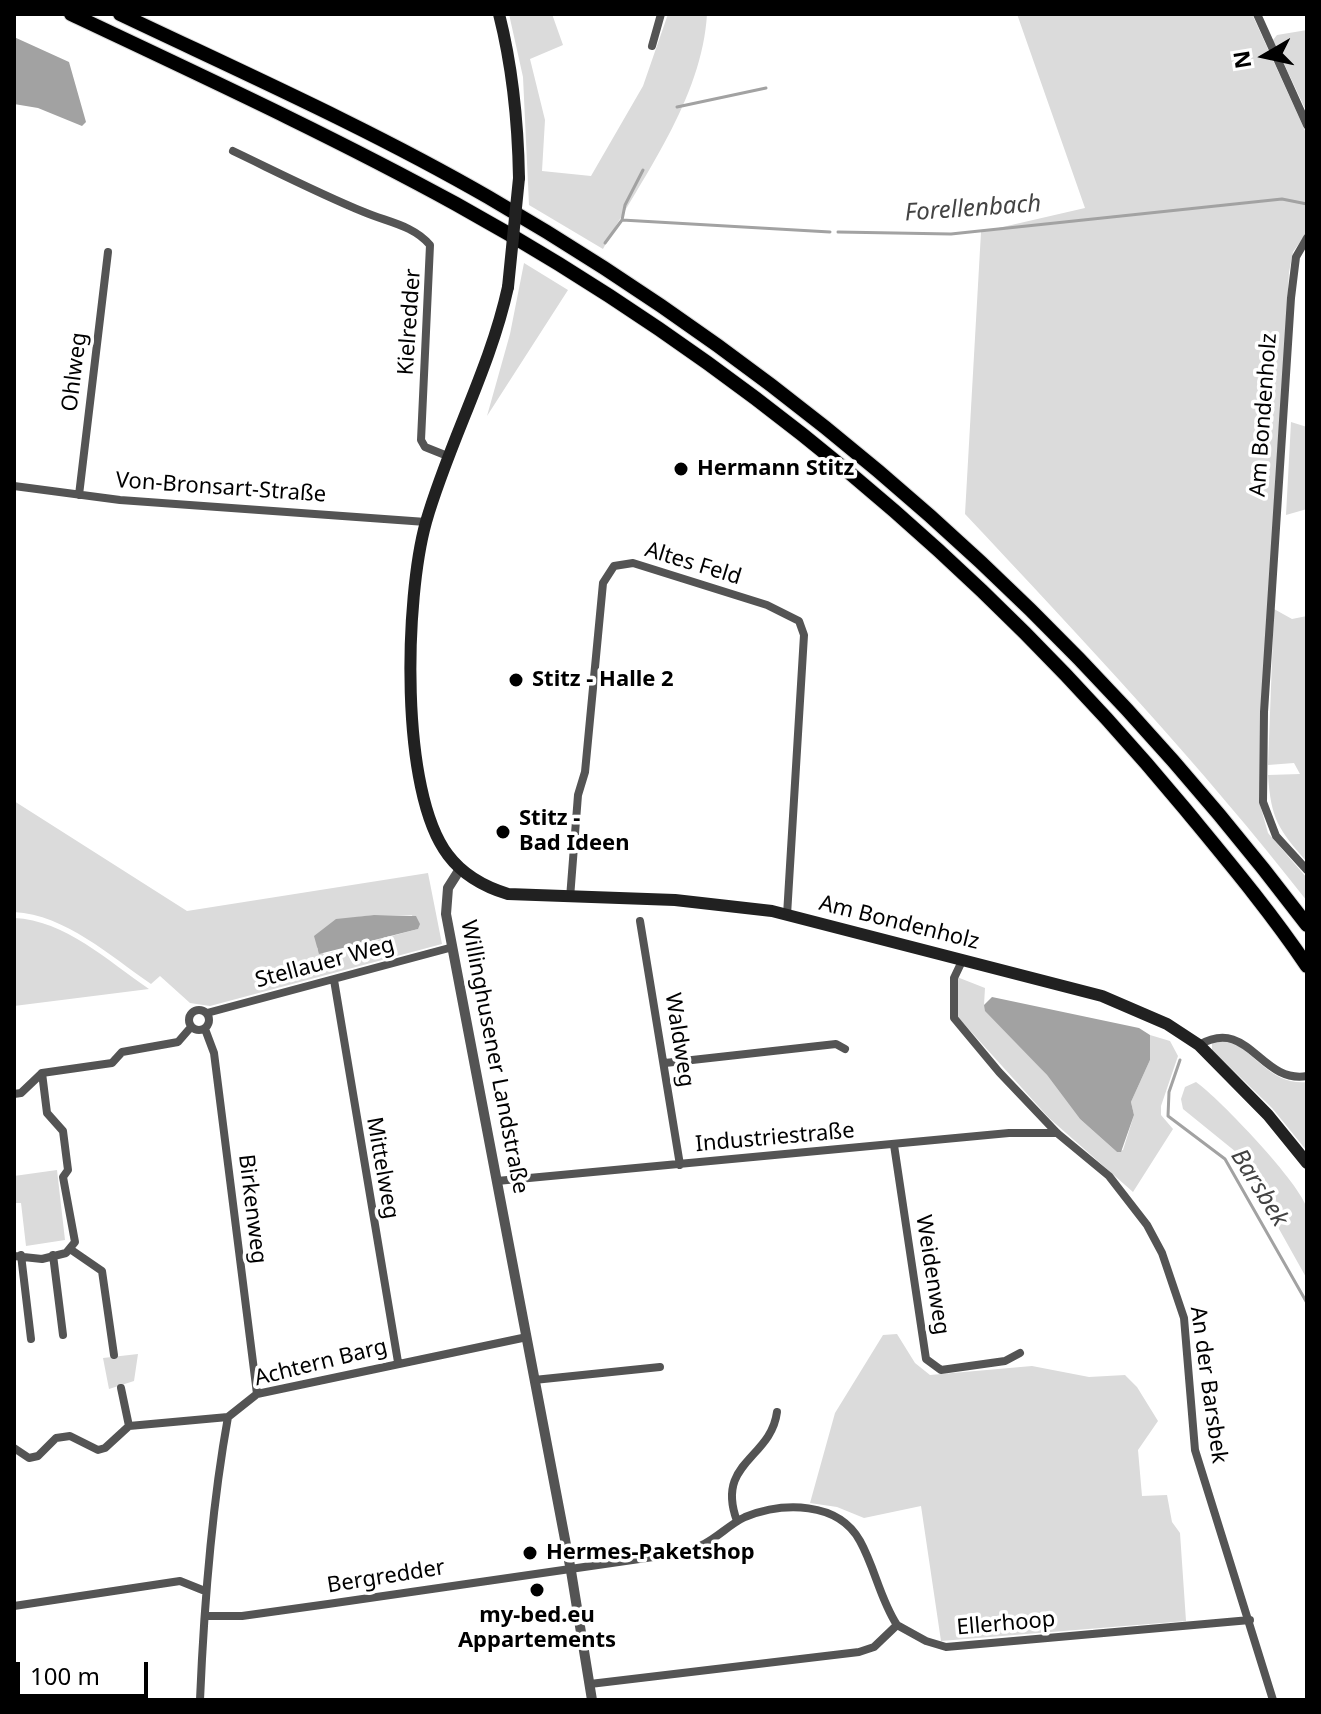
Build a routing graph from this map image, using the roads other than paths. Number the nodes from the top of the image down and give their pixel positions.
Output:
1 (71, 14) edge
2 (120, 14) edge
3 (499, 14) edge
4 (661, 14) edge
5 (1257, 14) edge
6 (652, 46) dead end
7 (1307, 125) edge
8 (233, 151) dead end
9 (1307, 238) edge
10 (108, 252) dead end
11 (451, 458) junction
12 (14, 486) edge
13 (79, 495) junction
14 (426, 522) junction
15 (460, 869) junction
16 (1307, 870) edge
17 (570, 899) junction
18 (787, 915) junction
19 (640, 921) dead end
20 (1307, 925) edge
21 (453, 947) junction
22 (963, 959) junction
23 (1307, 966) edge
24 (334, 980) junction
25 (207, 1013) junction
26 (191, 1027) junction
27 (205, 1029) junction
28 (1199, 1045) junction
29 (845, 1049) dead end
30 (665, 1063) junction
31 (42, 1073) junction
32 (1307, 1076) edge
33 (14, 1094) edge
34 (1057, 1133) junction
35 (894, 1145) junction
36 (1307, 1163) edge
37 (680, 1165) junction
38 (497, 1181) junction
39 (70, 1249) junction
40 (53, 1255) junction
41 (18, 1256) edge
42 (63, 1335) dead end
43 (527, 1337) junction
44 (31, 1339) dead end
45 (1020, 1353) dead end
46 (114, 1355) dead end
47 (398, 1362) junction
48 (660, 1367) dead end
49 (534, 1380) junction
50 (121, 1388) dead end
51 (257, 1394) junction
52 (777, 1412) dead end
53 (228, 1417) junction
54 (129, 1426) junction
55 (14, 1448) edge
56 (737, 1521) junction
57 (571, 1571) junction
58 (205, 1591) junction
59 (14, 1606) edge
60 (207, 1616) junction
61 (1250, 1620) junction
62 (897, 1625) junction
63 (590, 1684) junction
64 (200, 1700) edge
65 (592, 1700) edge
66 (1273, 1700) edge

1 - 23 highway
2 - 20 highway
3 - 11 main road, bridge
4 - 6 street
5 - 7 street
8 - 11 street, Kielredder
9 - 16 street, Am Bondenholz
10 - 13 street, Ohlweg
11 - 14 main road
12 - 13 street, Von-Bronsart-Straße
13 - 14 street, Von-Bronsart-Straße
14 - 15 main road
15 - 17 main road, Am Bondenholz
15 - 21 street, Willinghusener Landstraße
17 - 18 main road, Am Bondenholz
17 - 18 street, Altes Feld
18 - 22 main road, Am Bondenholz
19 - 30 street, Waldweg
21 - 24 street, Stellauer Weg
21 - 38 street, Willinghusener Landstraße
22 - 28 main road, Am Bondenholz
22 - 34 street, An der Barsbek
24 - 25 street, Stellauer Weg
24 - 47 street, Mittelweg
25 - 26 street, Stellauer Weg
25 - 27 street
26 - 27 street
26 - 31 street
27 - 51 street, Birkenweg
28 - 32 street
28 - 36 main road, Am Bondenholz
29 - 30 street
30 - 37 street, Waldweg
31 - 33 street
31 - 39 street
34 - 35 street, Industriestraße
34 - 61 street, An der Barsbek
35 - 37 street, Industriestraße
35 - 45 street, Weidenweg
37 - 38 street, Industriestraße
38 - 43 street, Willinghusener Landstraße
39 - 40 street
39 - 46 street
40 - 41 street
40 - 42 street
41 - 44 street
43 - 47 street, Achtern Barg
43 - 49 street, Willinghusener Landstraße
47 - 51 street, Achtern Barg
48 - 49 street
49 - 57 street, Willinghusener Landstraße
50 - 54 street
51 - 53 street, Achtern Barg
52 - 56 street
53 - 54 street
53 - 58 street
54 - 55 street
56 - 57 street, Bergredder
56 - 62 street
57 - 60 street, Bergredder
57 - 63 street, Willinghusener Landstraße
58 - 59 street
58 - 60 street
60 - 64 street
61 - 62 street, Ellerhoop
61 - 66 street, An der Barsbek
62 - 63 street
63 - 65 street, Willinghusener Landstraße

